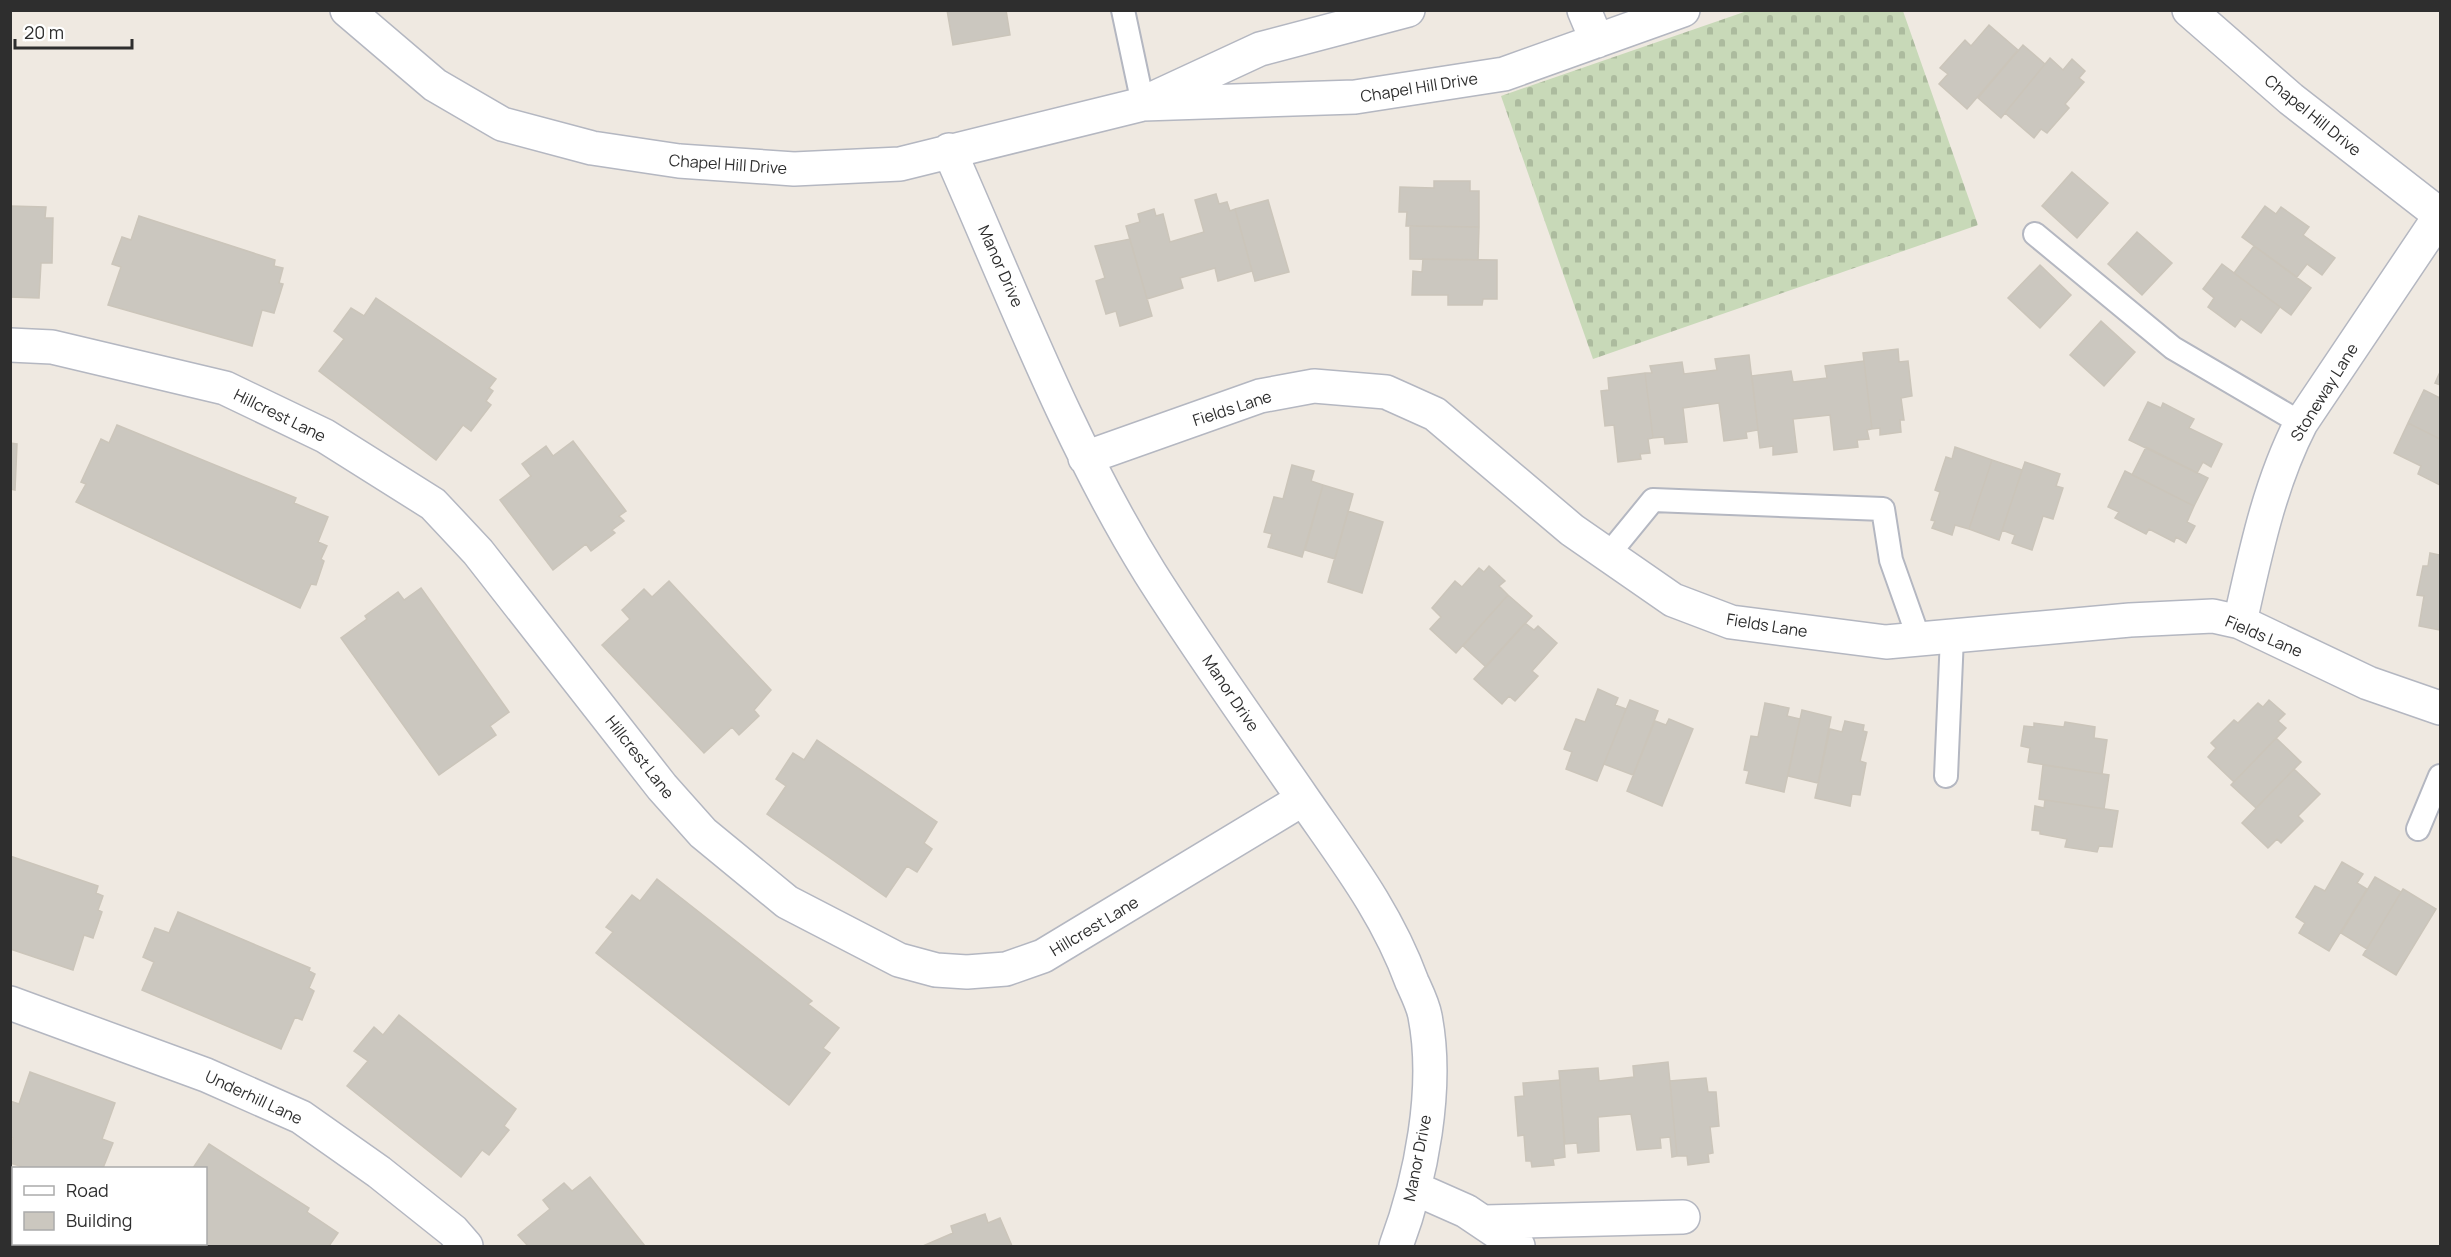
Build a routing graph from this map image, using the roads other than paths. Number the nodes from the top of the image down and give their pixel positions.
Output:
1 (347, 10) edge
2 (1123, 10) edge
3 (1408, 10) edge
4 (1584, 10) edge
5 (1683, 10) edge
6 (2189, 10) edge
7 (1597, 41) junction
8 (1143, 104) junction
9 (950, 150) junction
10 (2440, 216) edge
11 (2035, 234) dead end
12 (10, 345) edge
13 (2301, 423) junction
14 (1085, 458) junction
15 (1608, 555) junction
16 (2240, 622) junction
17 (1952, 637) junction
18 (1919, 639) junction
19 (2440, 708) edge
20 (1946, 776) dead end
21 (2440, 776) edge
22 (1303, 799) junction
23 (2418, 829) dead end
24 (10, 1003) edge
25 (1414, 1188) junction
26 (1683, 1217) dead end
27 (1484, 1222) junction
28 (466, 1246) edge
29 (1396, 1246) edge
30 (1518, 1246) edge

1 - 9 street, Chapel Hill Drive
2 - 8 lane
3 - 8 street, Chapel Hill Drive
4 - 7 street
5 - 7 street, Chapel Hill Drive
6 - 10 street, Chapel Hill Drive
7 - 8 street, Chapel Hill Drive
8 - 9 street, Chapel Hill Drive
9 - 14 street, Manor Drive
10 - 13 street, Stoneway Lane
11 - 13 lane
12 - 22 street, Hillcrest Lane
13 - 16 street, Stoneway Lane
14 - 15 street, Fields Lane
14 - 22 street, Manor Drive
15 - 18 street, Fields Lane
15 - 18 lane
16 - 17 street, Fields Lane
16 - 19 street, Fields Lane
17 - 18 street, Fields Lane
17 - 20 lane
21 - 23 lane
22 - 25 street, Manor Drive
24 - 28 street, Underhill Lane
25 - 27 street
25 - 29 street, Manor Drive
26 - 27 street
27 - 30 street

